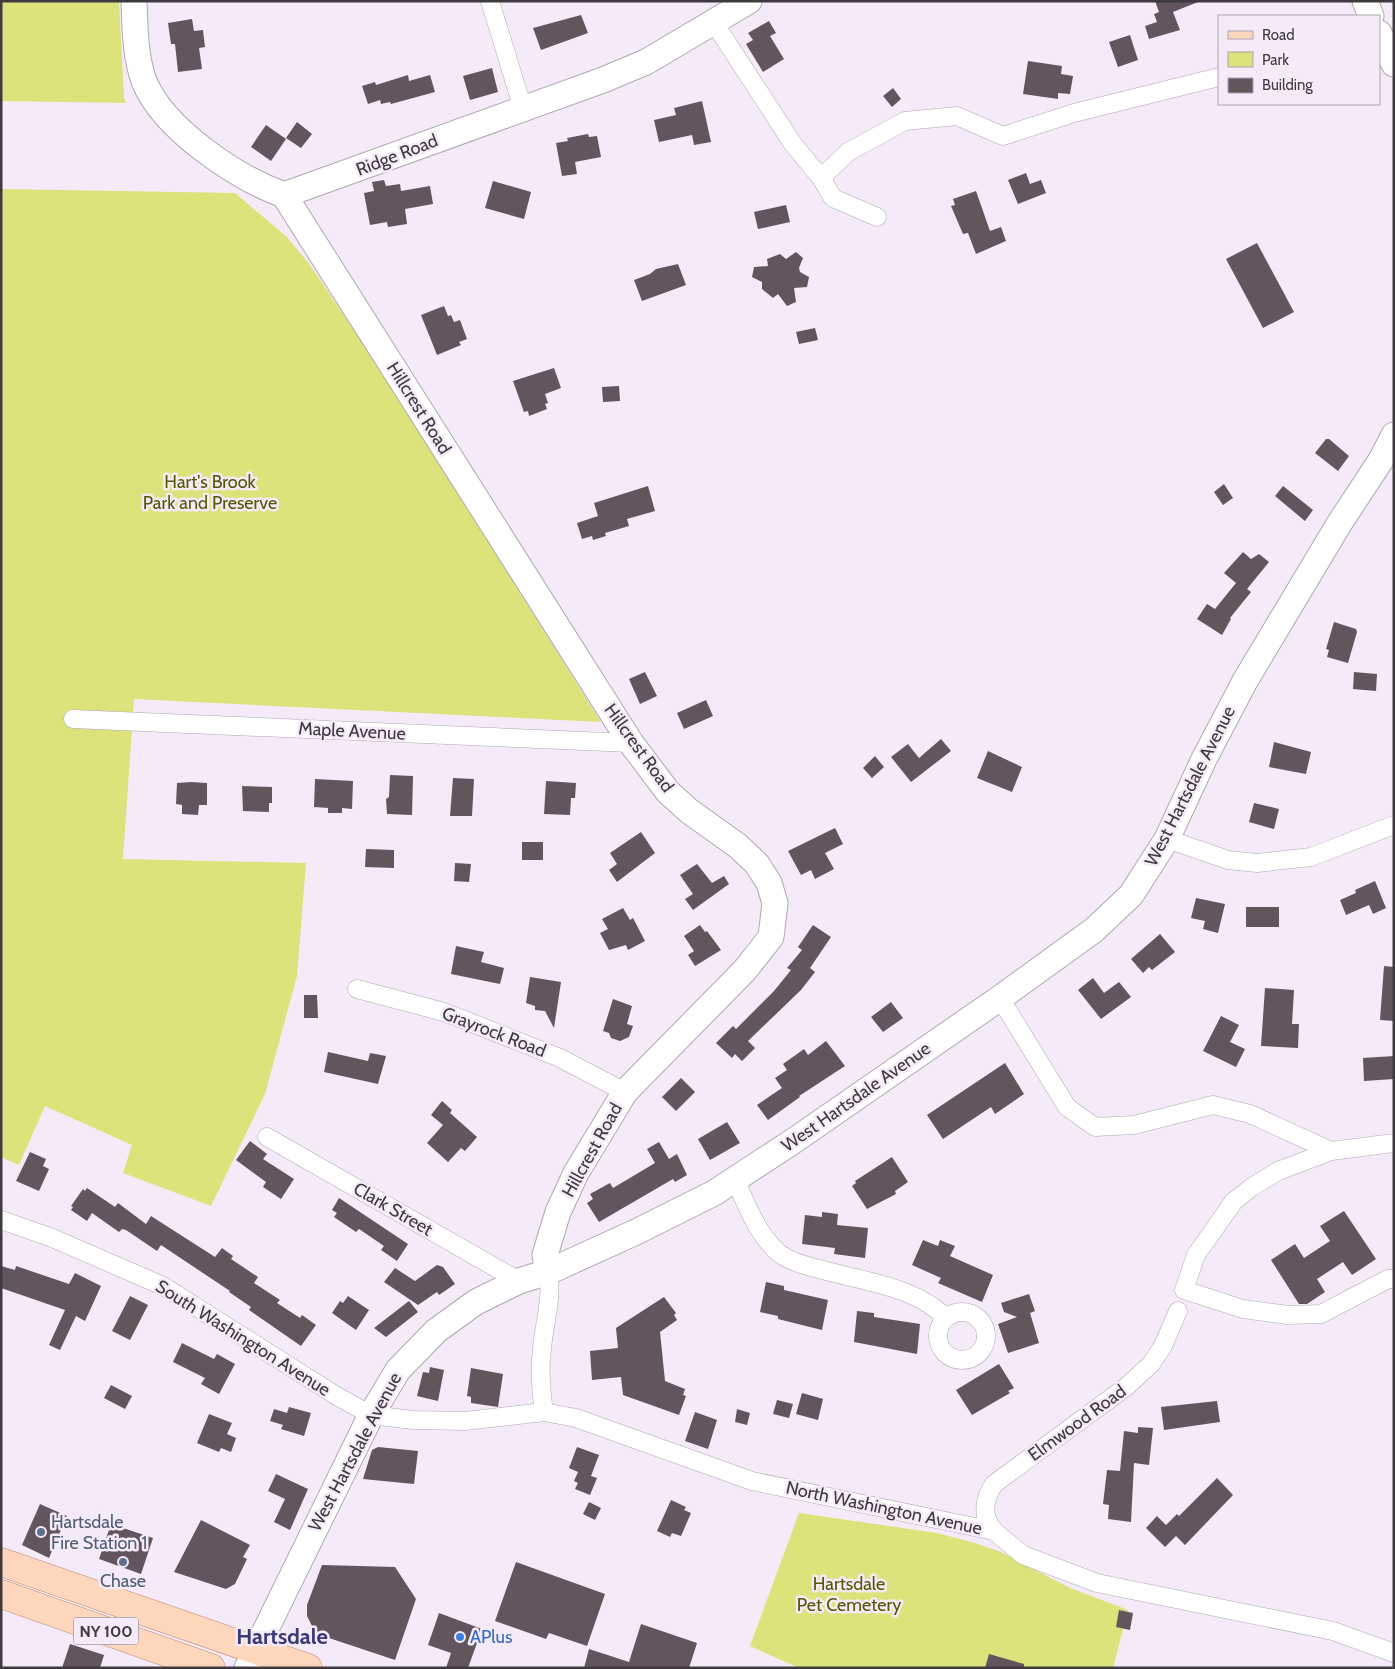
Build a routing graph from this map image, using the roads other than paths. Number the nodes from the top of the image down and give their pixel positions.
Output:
1 (134, 1) edge
2 (490, 1) edge
3 (749, 1) edge
4 (1365, 1) edge
5 (1371, 15) edge
6 (714, 22) junction
7 (1380, 36) edge
8 (1394, 64) edge
9 (1218, 77) edge
10 (523, 109) junction
11 (821, 178) junction
12 (284, 195) junction
13 (877, 217) dead end
14 (1394, 435) edge
15 (73, 719) dead end
16 (631, 743) junction
17 (1394, 824) edge
18 (1167, 839) junction
19 (357, 989) dead end
20 (1000, 998) junction
21 (625, 1092) junction
22 (267, 1137) dead end
23 (1394, 1143) edge
24 (1331, 1151) junction
25 (735, 1179) junction
26 (1, 1220) edge
27 (548, 1272) junction
28 (1394, 1279) edge
29 (519, 1281) junction
30 (1178, 1311) dead end
31 (946, 1318) dead end
32 (544, 1412) junction
33 (371, 1415) junction
34 (994, 1531) junction
35 (1, 1562) edge
36 (1, 1594) edge
37 (1394, 1653) edge
38 (252, 1659) edge
39 (211, 1668) edge
40 (308, 1668) edge

1 - 12 street
2 - 10 street
3 - 6 street, Ridge Road
4 - 5 street
6 - 10 street, Ridge Road
6 - 11 street
7 - 8 street
9 - 11 street
10 - 12 street, Ridge Road
11 - 13 street
12 - 16 street, Hillcrest Road
14 - 18 street, West Hartsdale Avenue
15 - 16 street, Maple Avenue
16 - 21 street, Hillcrest Road
17 - 18 street
18 - 20 street, West Hartsdale Avenue
19 - 21 street, Grayrock Road
20 - 24 street
20 - 25 street, West Hartsdale Avenue
21 - 27 street, Hillcrest Road
22 - 29 street, Clark Street
23 - 24 street
24 - 28 street
25 - 27 street, West Hartsdale Avenue
25 - 31 street
26 - 33 street, South Washington Avenue
27 - 29 street, West Hartsdale Avenue
27 - 32 street
29 - 33 street, West Hartsdale Avenue
30 - 34 street, Elmwood Road
32 - 33 street, North Washington Avenue
32 - 34 street, North Washington Avenue
33 - 38 street, West Hartsdale Avenue
34 - 37 street, North Washington Avenue
35 - 38 main road, NY 100
36 - 39 main road, NY 100
38 - 40 main road, NY 100

